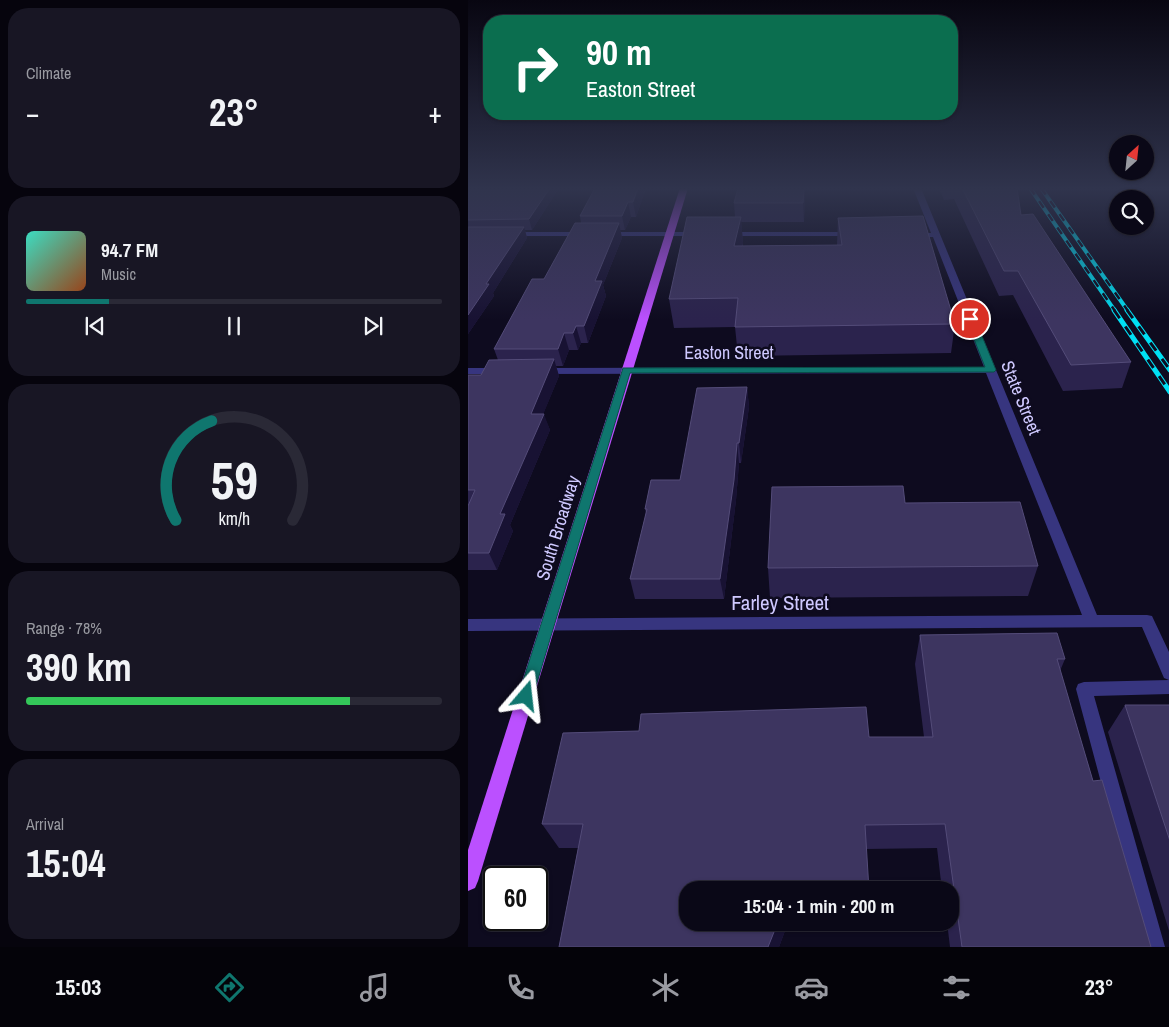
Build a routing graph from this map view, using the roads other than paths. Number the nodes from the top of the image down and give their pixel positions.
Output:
1 (935, 232) edge
2 (497, 234) edge
3 (669, 234) junction
4 (706, 234) edge
5 (716, 234) edge
6 (866, 234) edge
7 (906, 235) edge
8 (936, 235) junction
9 (626, 370) junction
10 (991, 370) junction
11 (506, 371) edge
12 (526, 371) edge
13 (468, 372) edge
14 (1092, 622) junction
15 (468, 625) edge
16 (547, 626) junction
17 (1170, 674) edge
18 (1170, 687) edge
19 (468, 881) edge
20 (1155, 947) edge

1 - 8 street, State Street
2 - 3 street
3 - 4 street
3 - 9 main road, South Broadway
5 - 6 street
7 - 8 street
8 - 10 street, State Street
9 - 10 street, Easton Street
9 - 12 street, Easton Street
9 - 16 main road, South Broadway
10 - 14 street, State Street
11 - 13 street
14 - 16 street, Farley Street
14 - 17 street, Farley Street
15 - 16 street, Farley Street
16 - 19 main road, South Broadway
18 - 20 street

